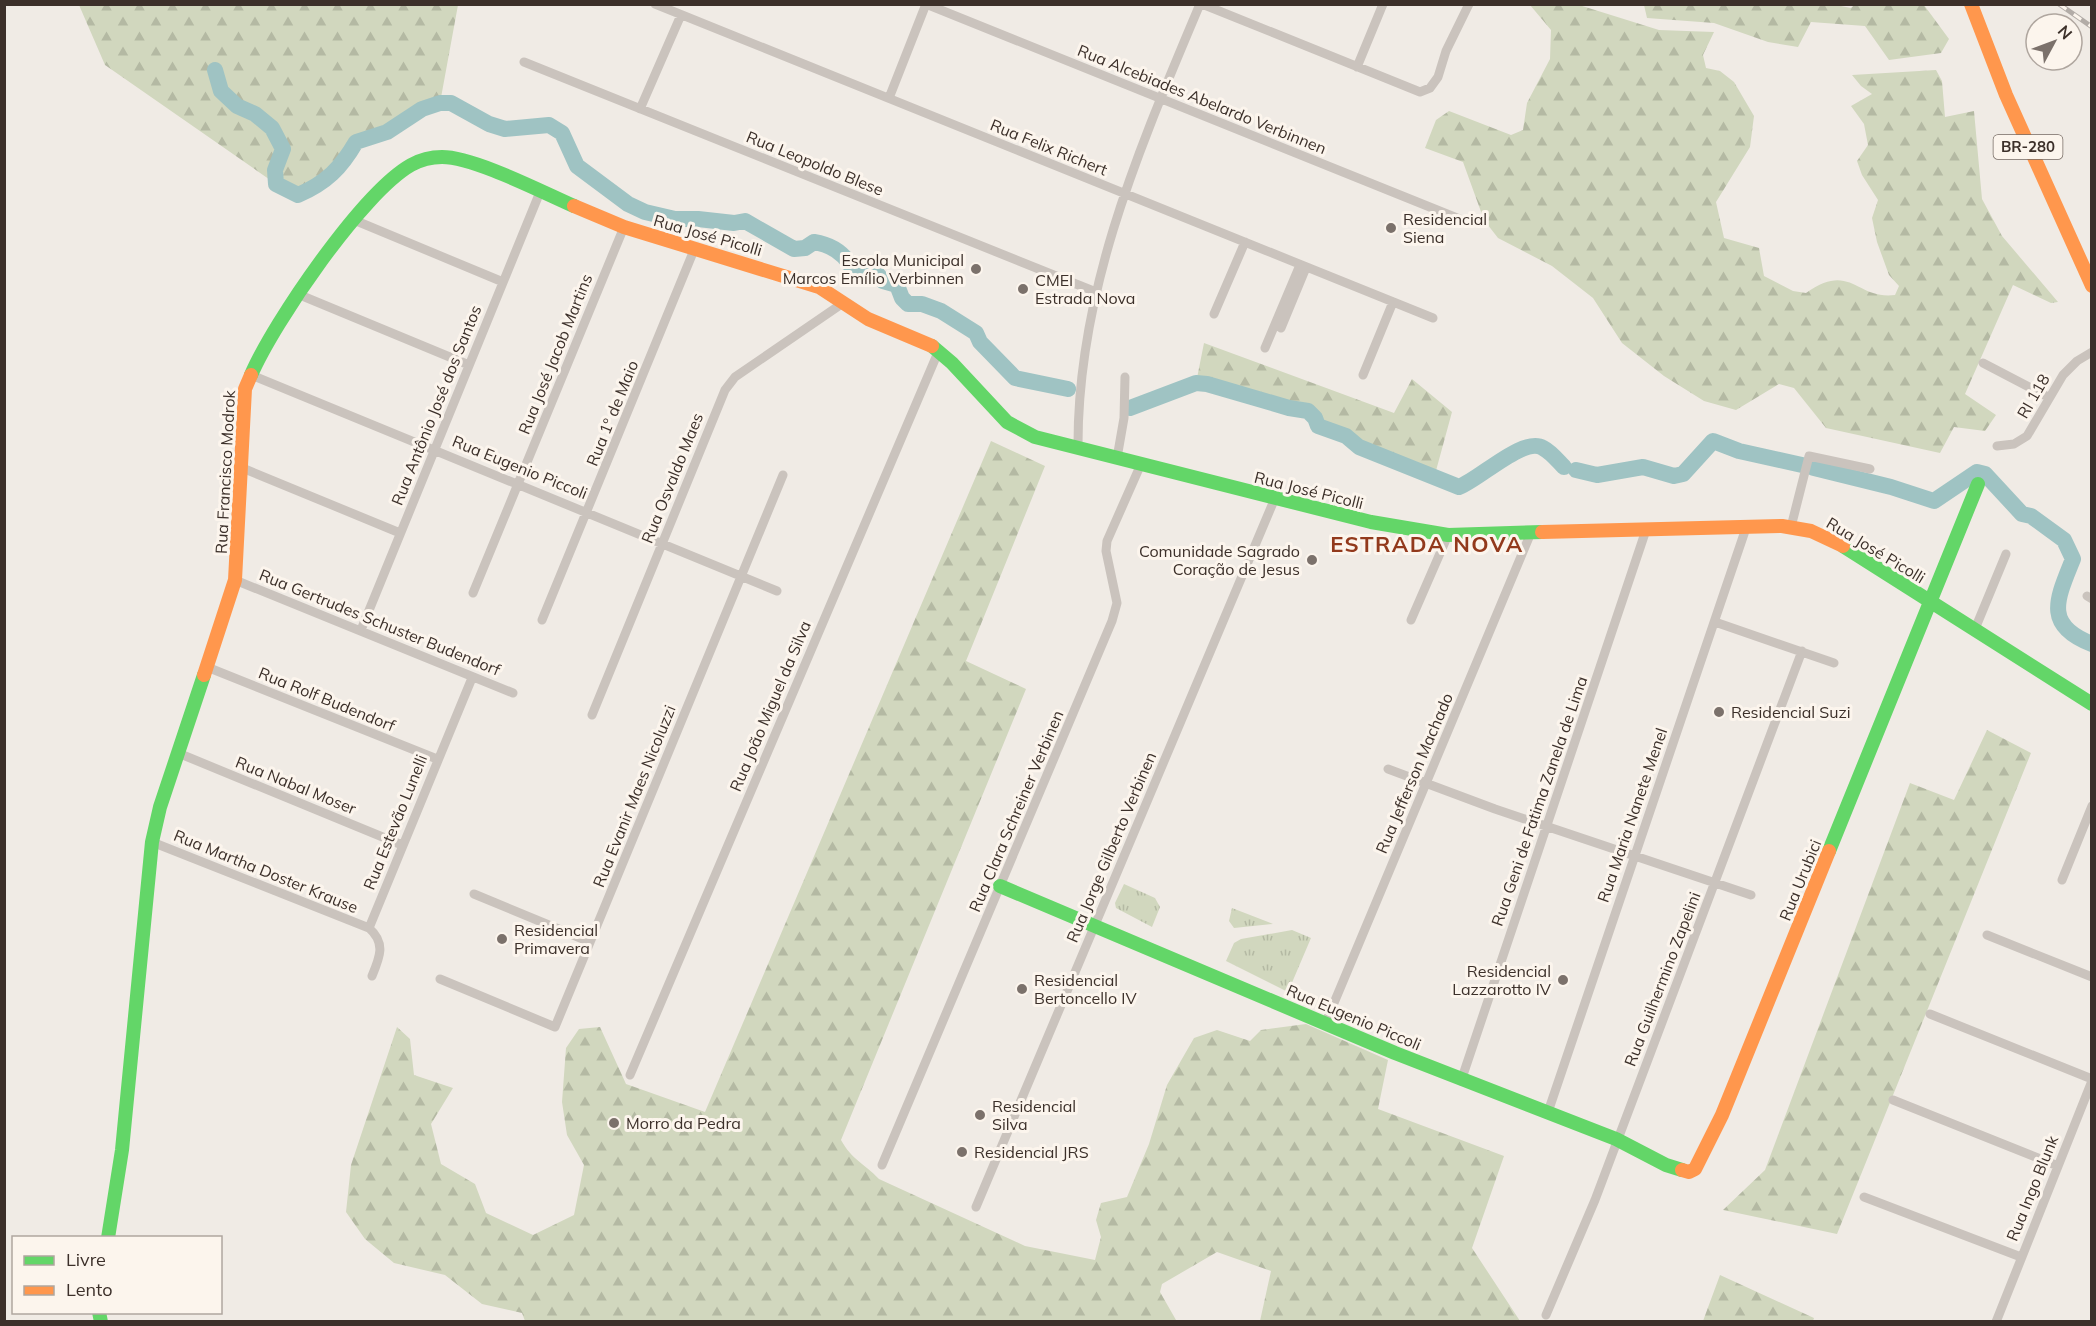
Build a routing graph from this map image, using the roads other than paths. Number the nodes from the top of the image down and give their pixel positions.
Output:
1 (654, 4) edge
2 (926, 4) edge
3 (1201, 4) edge
4 (1383, 4) edge
5 (1469, 4) edge
6 (1971, 4) edge
7 (681, 15) junction
8 (524, 62) dead end
9 (1357, 67) junction
10 (889, 98) junction
11 (1160, 99) junction
12 (640, 109) junction
13 (540, 192) junction
14 (1123, 193) junction
15 (354, 220) junction
16 (1467, 222) dead end
17 (624, 227) junction
18 (1245, 242) junction
19 (694, 250) junction
20 (1303, 266) junction
21 (503, 282) junction
22 (2091, 286) edge
23 (1096, 292) junction
24 (300, 295) junction
25 (843, 303) junction
26 (1396, 303) junction
27 (1214, 314) dead end
28 (1433, 318) dead end
29 (1281, 328) dead end
30 (1265, 348) dead end
31 (939, 350) junction
32 (2091, 352) edge
33 (1983, 363) dead end
34 (468, 365) junction
35 (249, 374) junction
36 (1366, 375) dead end
37 (1125, 377) dead end
38 (2048, 397) junction
39 (1997, 446) dead end
40 (1078, 448) junction
41 (434, 449) junction
42 (1117, 458) junction
43 (1141, 464) junction
44 (240, 467) junction
45 (1870, 469) dead end
46 (783, 475) dead end
47 (519, 484) junction
48 (1978, 484) dead end
49 (1275, 498) junction
50 (587, 512) junction
51 (1791, 527) junction
52 (1746, 528) junction
53 (1646, 530) junction
54 (400, 533) junction
55 (1448, 535) junction
56 (1530, 535) junction
57 (663, 542) junction
58 (2006, 554) dead end
59 (741, 576) junction
60 (235, 580) junction
61 (777, 591) dead end
62 (473, 593) dead end
63 (1931, 602) junction
64 (543, 620) dead end
65 (1411, 620) dead end
66 (1714, 622) junction
67 (1975, 629) junction
68 (361, 630) junction
69 (1802, 651) junction
70 (1834, 663) dead end
71 (207, 667) junction
72 (472, 678) junction
73 (513, 693) dead end
74 (2091, 704) edge
75 (592, 715) dead end
76 (178, 753) junction
77 (437, 759) junction
78 (1388, 769) dead end
79 (1425, 783) junction
80 (2091, 806) edge
81 (1546, 826) junction
82 (152, 842) junction
83 (402, 845) junction
84 (1634, 856) junction
85 (2062, 880) dead end
86 (1715, 882) junction
87 (1000, 886) junction
88 (474, 894) dead end
89 (1751, 895) dead end
90 (1094, 926) junction
91 (369, 928) junction
92 (1987, 935) dead end
93 (590, 942) junction
94 (372, 976) dead end
95 (2091, 978) edge
96 (440, 979) dead end
97 (1930, 1014) dead end
98 (1326, 1022) junction
99 (630, 1075) dead end
100 (2091, 1080) edge
101 (1461, 1081) junction
102 (1893, 1100) dead end
103 (1548, 1112) junction
104 (1616, 1138) junction
105 (882, 1165) dead end
106 (2058, 1166) junction
107 (1695, 1169) joint
108 (1864, 1197) dead end
109 (976, 1207) dead end
110 (108, 1236) edge
111 (2021, 1257) junction
112 (1546, 1315) dead end
113 (1996, 1322) edge

1 - 7 street, Rua Felix Richert
2 - 10 street
2 - 11 street, Rua Alcebiades Abelardo Verbinnen
3 - 9 street
3 - 11 street
4 - 9 street
5 - 9 street
6 - 22 main road, BR-280
7 - 10 street, Rua Felix Richert
7 - 12 street
8 - 12 street, Rua Leopoldo Blese
10 - 14 street, Rua Felix Richert
11 - 14 street
11 - 16 street, Rua Alcebiades Abelardo Verbinnen
12 - 23 street, Rua Leopoldo Blese
13 - 15 main road, Rua Francisco Modrok
13 - 17 main road, Rua José Picolli
13 - 21 street, Rua Antônio José dos Santos
14 - 18 street, Rua Felix Richert
14 - 23 street
15 - 21 street
15 - 24 main road, Rua Francisco Modrok
17 - 19 main road, Rua José Picolli
17 - 47 street, Rua José Jacob Martins
18 - 20 street, Rua Felix Richert
18 - 27 street
19 - 25 main road, Rua José Picolli
19 - 50 street, Rua 1º de Maio
20 - 26 street, Rua Felix Richert
20 - 29 street
20 - 30 street
21 - 34 street, Rua Antônio José dos Santos
23 - 40 street
24 - 34 street
24 - 35 main road, Rua Francisco Modrok
25 - 31 main road, Rua José Picolli
25 - 57 street, Rua Osvaldo Maes
26 - 28 street, Rua Felix Richert
26 - 36 street
31 - 40 main road, Rua José Picolli
31 - 99 street, Rua João Miguel da Silva
32 - 38 street, RI 118
33 - 38 street
34 - 41 street, Rua Antônio José dos Santos
35 - 41 street, Rua Eugenio Piccoli
35 - 44 main road, Rua Francisco Modrok
37 - 42 street
38 - 39 street, RI 118
40 - 42 main road, Rua José Picolli
41 - 47 street, Rua Eugenio Piccoli
41 - 54 street, Rua Antônio José dos Santos
42 - 43 main road, Rua José Picolli
43 - 49 main road, Rua José Picolli
43 - 87 street, Rua Clara Schreiner Verbinen
44 - 54 street
44 - 60 main road, Rua Francisco Modrok
45 - 51 street
46 - 59 street, Rua Evanir Maes Nicoluzzi
47 - 50 street, Rua Eugenio Piccoli
47 - 62 street, Rua José Jacob Martins
48 - 63 main road, Rua Urubici
49 - 55 main road, Rua José Picolli
49 - 90 street, Rua Jorge Gilberto Verbinen
50 - 57 street, Rua Eugenio Piccoli
50 - 64 street, Rua 1º de Maio
51 - 52 main road, Rua José Picolli
51 - 63 main road, Rua José Picolli
52 - 53 main road, Rua José Picolli
52 - 66 street, Rua Maria Nanete Menel
53 - 56 main road, Rua José Picolli
53 - 81 street, Rua Geni de Fatima Zanela de Lima
54 - 68 street, Rua Antônio José dos Santos
55 - 56 main road, Rua José Picolli
55 - 65 street
56 - 79 street, Rua Jefferson Machado
57 - 59 street, Rua Eugenio Piccoli
57 - 75 street, Rua Osvaldo Maes
58 - 67 street
59 - 61 street, Rua Eugenio Piccoli
59 - 93 street, Rua Evanir Maes Nicoluzzi
60 - 68 street, Rua Gertrudes Schuster Budendorf
60 - 71 main road, Rua Francisco Modrok
63 - 67 main road, Rua José Picolli
63 - 107 main road, Rua Urubici
66 - 69 street
66 - 84 street, Rua Maria Nanete Menel
67 - 74 main road, Rua José Picolli
68 - 72 street, Rua Gertrudes Schuster Budendorf
69 - 70 street
69 - 86 street, Rua Guilhermino Zapelini
71 - 76 main road, Rua Francisco Modrok
71 - 77 street, Rua Rolf Budendorf
72 - 73 street, Rua Gertrudes Schuster Budendorf
72 - 77 street, Rua Estevão Lunelli
76 - 82 main road, Rua Francisco Modrok
76 - 83 street, Rua Nabal Moser
77 - 83 street, Rua Estevão Lunelli
78 - 79 street
79 - 81 street
79 - 98 street, Rua Jefferson Machado
80 - 85 street
81 - 84 street
81 - 101 street, Rua Geni de Fatima Zanela de Lima
82 - 91 street, Rua Martha Doster Krause
82 - 110 main road, Rua Francisco Modrok
83 - 91 street, Rua Estevão Lunelli
84 - 86 street
84 - 103 street, Rua Maria Nanete Menel
86 - 89 street
86 - 104 street, Rua Guilhermino Zapelini
87 - 90 main road, Rua Eugenio Piccoli
87 - 105 street, Rua Clara Schreiner Verbinen
88 - 93 street
90 - 98 main road, Rua Eugenio Piccoli
90 - 109 street, Rua Jorge Gilberto Verbinen
91 - 94 street
92 - 95 street
93 - 96 street, Rua Evanir Maes Nicoluzzi
97 - 100 street
98 - 101 main road, Rua Eugenio Piccoli
100 - 106 street, Rua Ingo Blunk
101 - 103 main road, Rua Eugenio Piccoli
102 - 106 street
103 - 104 main road, Rua Eugenio Piccoli
104 - 107 main road, Rua Eugenio Piccoli
104 - 112 street, Rua Guilhermino Zapelini
106 - 111 street, Rua Ingo Blunk
108 - 111 street
111 - 113 street, Rua Ingo Blunk

